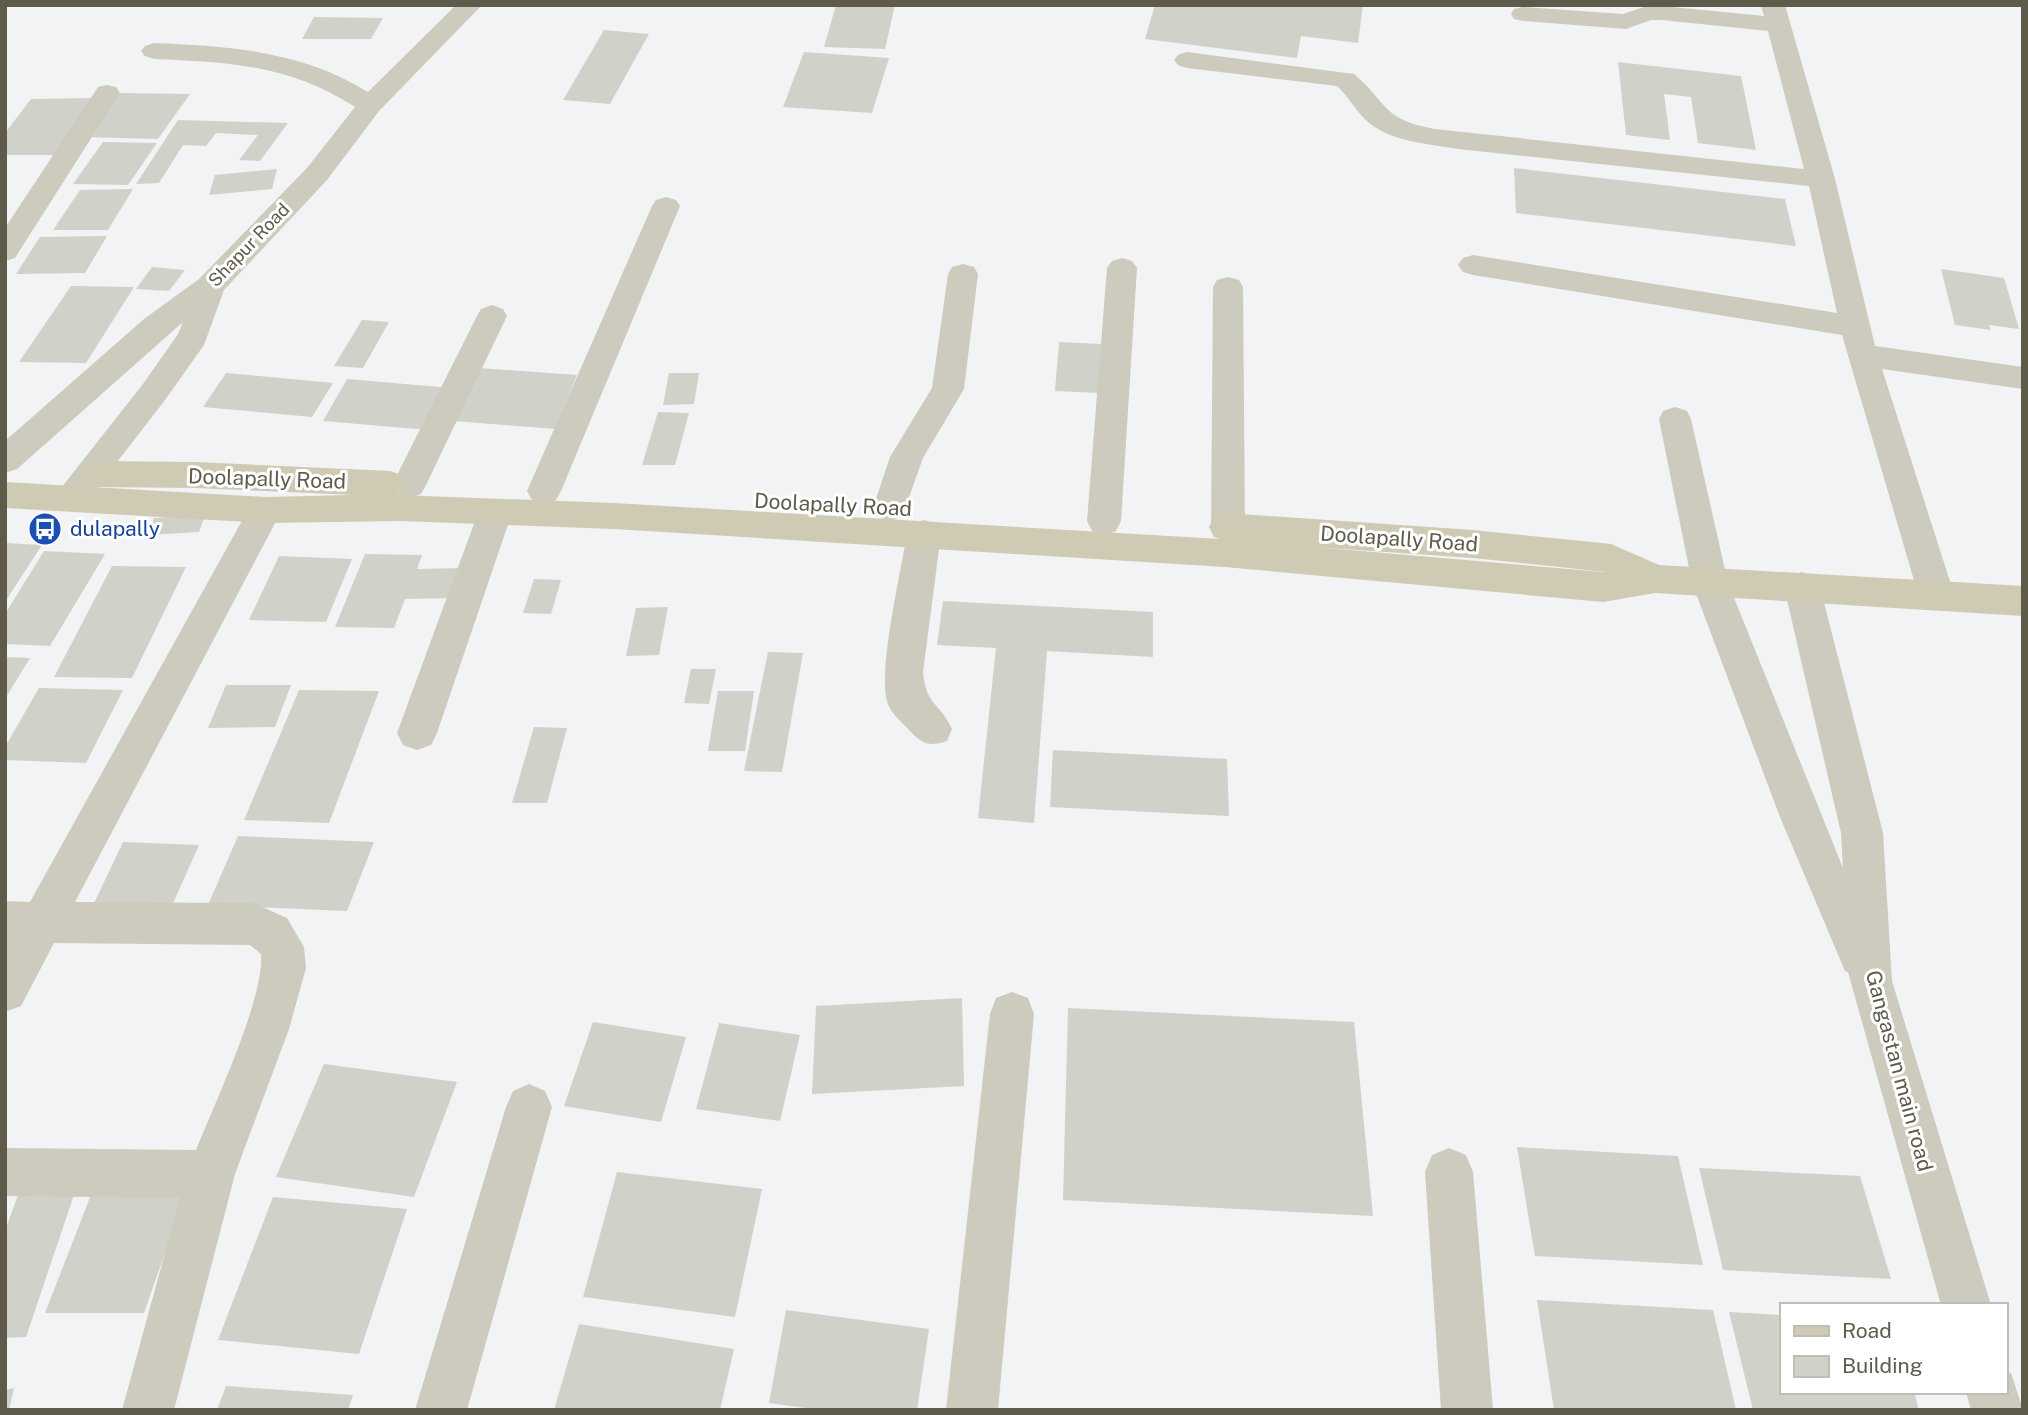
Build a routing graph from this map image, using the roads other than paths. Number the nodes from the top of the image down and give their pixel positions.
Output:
1 (470, 5) edge
2 (1523, 14) dead end
3 (1776, 15) edge
4 (154, 51) dead end
5 (1187, 60) dead end
6 (107, 93) dead end
7 (370, 105) junction
8 (1821, 180) junction
9 (666, 206) dead end
10 (5, 251) edge
11 (1473, 265) dead end
12 (1122, 268) dead end
13 (963, 274) dead end
14 (210, 286) junction
15 (1228, 287) dead end
16 (492, 316) dead end
17 (1858, 340) junction
18 (2023, 378) edge
19 (1675, 419) dead end
20 (5, 460) edge
21 (5, 473) edge
22 (409, 485) junction
23 (80, 486) junction
24 (544, 491) junction
25 (5, 495) edge
26 (891, 508) junction
27 (265, 510) junction
28 (495, 513) junction
29 (1104, 521) junction
30 (1228, 527) junction
31 (924, 534) junction
32 (1655, 579) junction
33 (1710, 583) junction
34 (1802, 587) junction
35 (1936, 594) junction
36 (2023, 601) edge
37 (933, 729) dead end
38 (417, 733) dead end
39 (24, 922) edge
40 (1870, 981) junction
41 (5, 990) edge
42 (1012, 1014) dead end
43 (529, 1107) dead end
44 (5, 1172) edge
45 (1449, 1172) dead end
46 (211, 1174) junction
47 (1965, 1303) edge
48 (148, 1410) edge
49 (441, 1410) edge
50 (972, 1410) edge
51 (1467, 1410) edge

1 - 7 street, Shapur Road
2 - 3 street
3 - 8 street
4 - 7 street
5 - 8 street
6 - 10 street
7 - 14 street, Shapur Road
8 - 17 street
9 - 24 street
11 - 17 street
12 - 29 street
13 - 26 street
14 - 20 street, Shapur Road
14 - 23 street
15 - 30 street
16 - 22 street
17 - 18 street
17 - 35 street
19 - 33 street
21 - 23 main road, Doolapally Road
22 - 23 main road, Doolapally Road
22 - 24 main road, Doolapally Road
23 - 25 main road, Doolapally Road
23 - 27 main road, Doolapally Road
24 - 26 main road, Doolapally Road
26 - 29 main road, Doolapally Road
27 - 28 main road, Doolapally Road
27 - 39 street
28 - 31 main road, Doolapally Road
28 - 38 street
29 - 30 main road, Doolapally Road
30 - 32 main road, Doolapally Road
31 - 32 main road, Doolapally Road
31 - 37 street
32 - 33 main road, Doolapally Road
33 - 34 main road, Doolapally Road
33 - 40 street
34 - 35 main road, Doolapally Road
34 - 40 street, Gangastan main road
35 - 36 main road, Doolapally Road
39 - 41 street
39 - 46 street
40 - 47 street, Gangastan main road
42 - 50 street
43 - 49 street
44 - 46 street
45 - 51 street
46 - 48 street

